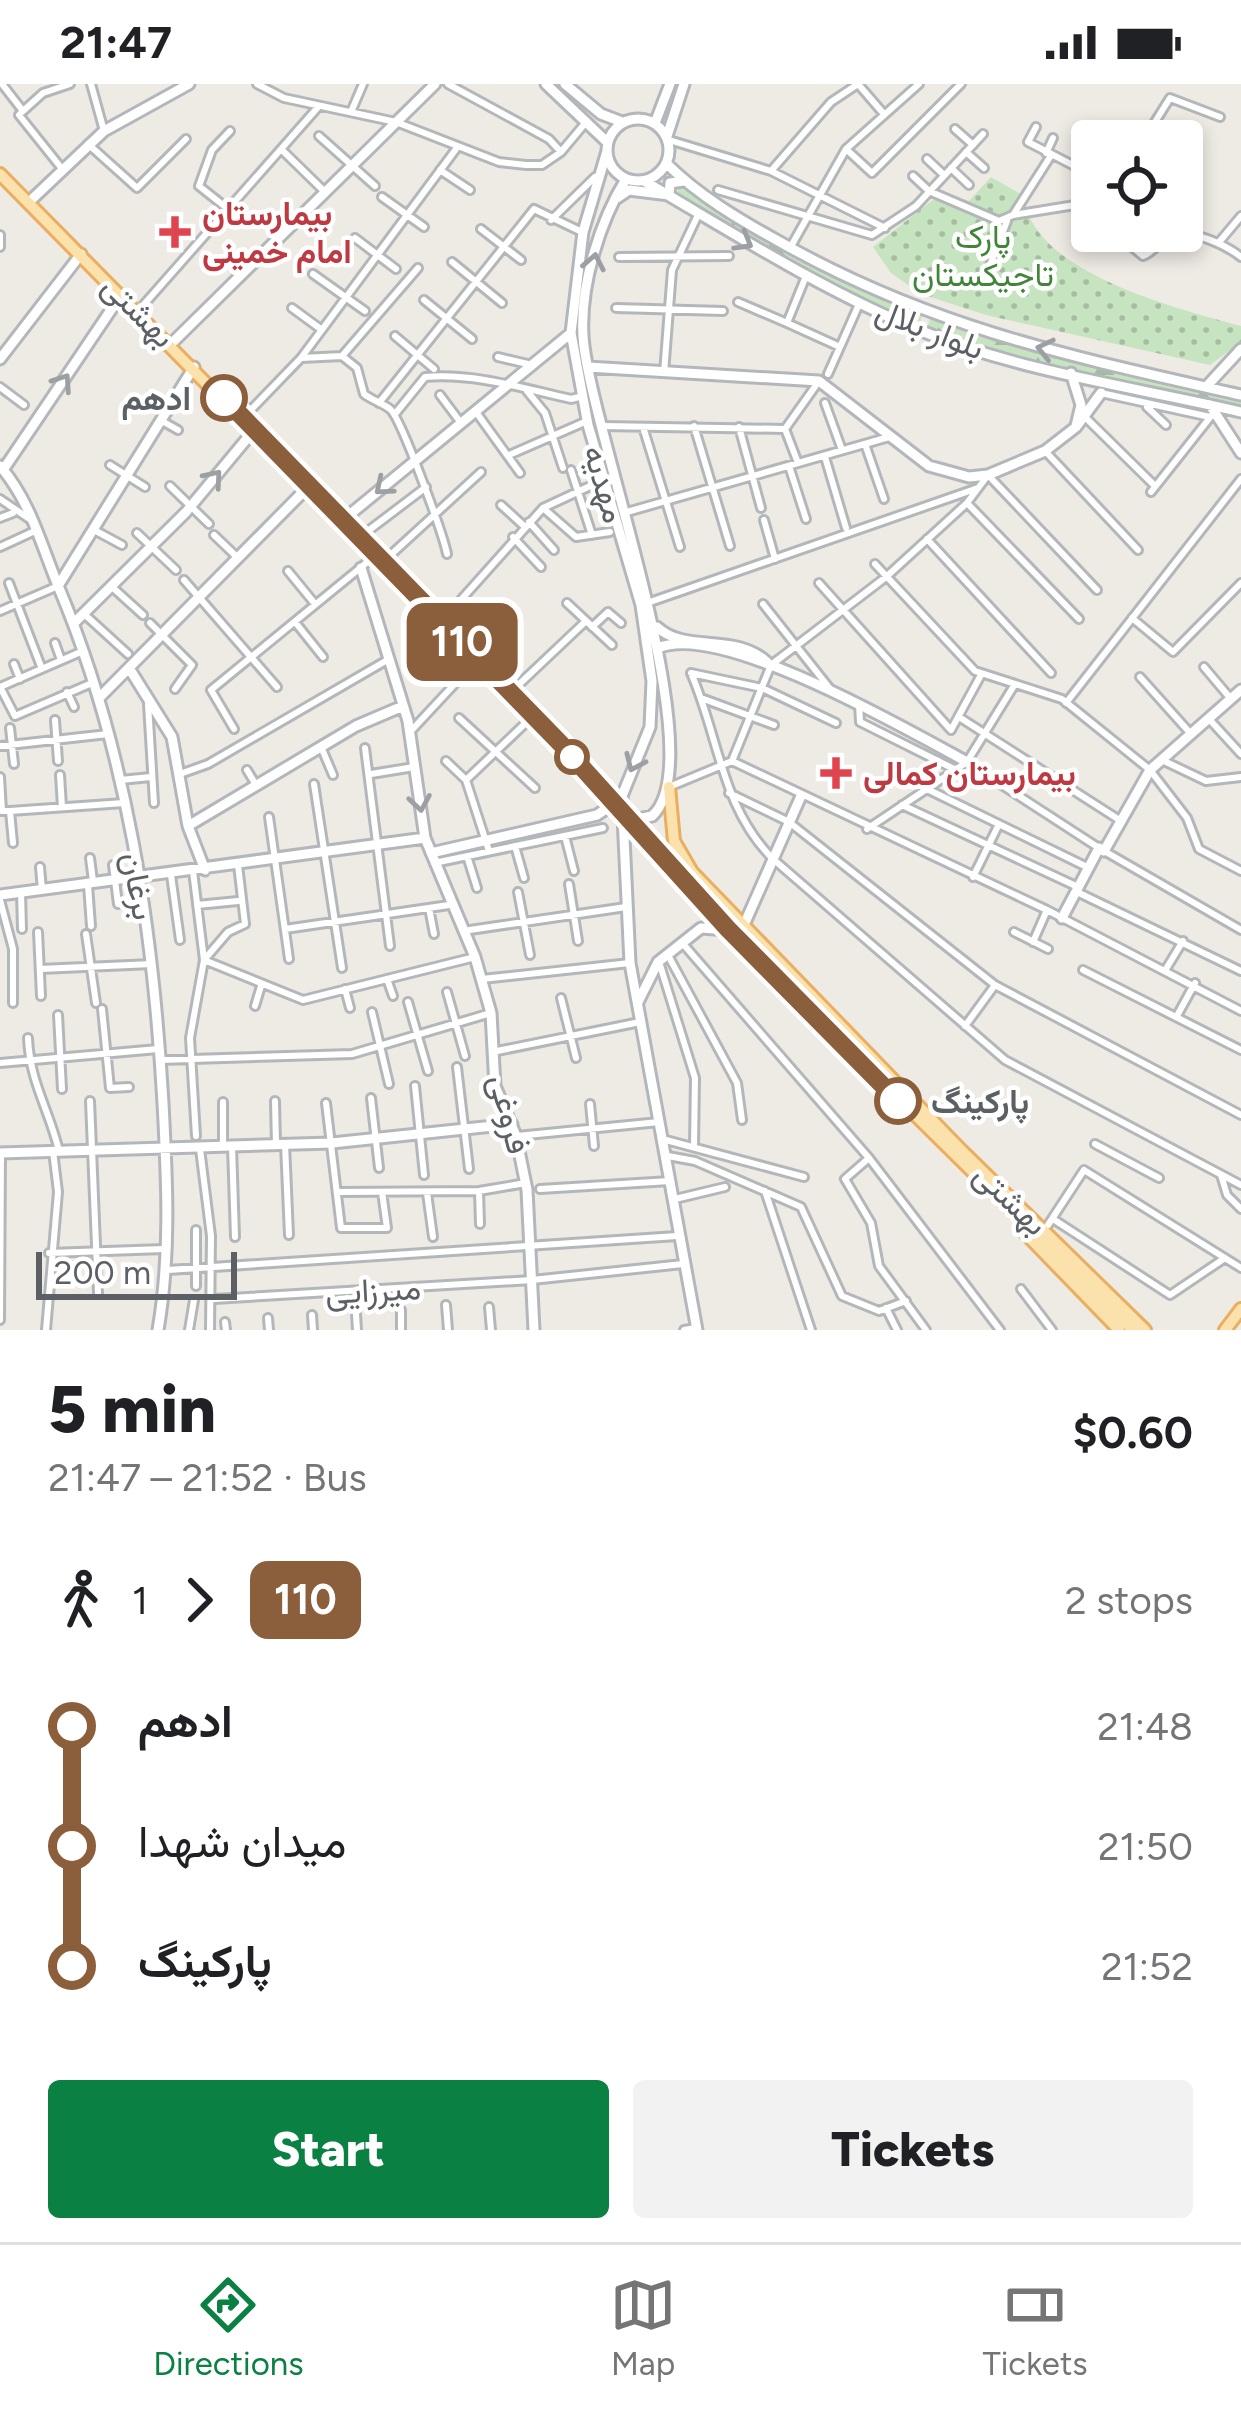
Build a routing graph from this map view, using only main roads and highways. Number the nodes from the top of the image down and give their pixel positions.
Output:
1 (189, 84) edge
2 (435, 84) edge
3 (546, 84) edge
4 (565, 84) edge
5 (670, 84) edge
6 (684, 84) edge
7 (587, 120) junction
8 (622, 122) junction
9 (655, 123) junction
10 (668, 138) junction
11 (607, 147) junction
12 (667, 164) junction
13 (599, 165) junction
14 (0, 174) edge
15 (626, 178) junction
16 (644, 181) junction
17 (683, 181) junction
18 (669, 195) junction
19 (591, 200) junction
20 (29, 202) junction
21 (611, 204) junction
22 (81, 254) junction
23 (122, 294) junction
24 (571, 333) junction
25 (172, 343) junction
26 (1241, 349) edge
27 (0, 357) edge
28 (1116, 365) junction
29 (194, 367) junction
30 (588, 367) junction
31 (1071, 374) junction
32 (1113, 383) junction
33 (1206, 387) junction
34 (1100, 392) road end
35 (1241, 395) edge
36 (1212, 412) junction
37 (1241, 412) edge
38 (592, 423) junction
39 (1076, 427) junction
40 (254, 430) junction
41 (1238, 445) edge
42 (2, 468) edge
43 (310, 485) junction
44 (343, 520) junction
45 (361, 568) road end
46 (58, 586) junction
47 (74, 623) junction
48 (654, 624) junction
49 (680, 643) junction
50 (658, 648) junction
51 (130, 668) junction
52 (1241, 691) edge
53 (99, 698) junction
54 (403, 706) junction
55 (967, 762) road end
56 (669, 787) junction
57 (801, 796) road end
58 (621, 804) junction
59 (188, 826) junction
60 (425, 838) junction
61 (432, 858) junction
62 (199, 870) junction
63 (137, 879) junction
64 (709, 890) junction
65 (0, 897) edge
66 (706, 907) junction
67 (1062, 918) road end
68 (744, 925) junction
69 (701, 928) junction
70 (728, 929) junction
71 (664, 959) junction
72 (630, 960) junction
73 (637, 1004) junction
74 (514, 1130) junction
75 (166, 1149) junction
76 (0, 1153) edge
77 (993, 1187) junction
78 (1241, 1309) edge
79 (697, 1329) edge
80 (158, 1330) edge
81 (534, 1330) edge
82 (1119, 1330) edge
83 (1133, 1330) edge
84 (1145, 1330) edge
85 (1155, 1330) edge
86 (1225, 1330) edge

1 - 20 main road
2 - 25 main road
3 - 7 main road
4 - 8 main road
5 - 9 main road
6 - 10 main road
7 - 11 main road
7 - 13 main road
8 - 9 main road
8 - 11 main road
9 - 10 main road
10 - 12 main road
11 - 13 main road, مهدیه
11 - 15 main road
12 - 16 main road
12 - 17 main road, بلوار بلال
13 - 19 main road, مهدیه
14 - 20 main road, بهشتی
15 - 16 main road
15 - 21 main road, مهدیه
16 - 18 main road, بلوار بلال
17 - 18 main road
28 -> 17 main road, بلوار بلال
18 - 21 main road
18 -> 31 main road, بلوار بلال
19 - 21 main road
19 - 24 main road, مهدیه
20 - 22 main road, بهشتی
30 -> 21 main road, مهدیه
22 - 23 main road, بهشتی
22 - 27 main road
23 - 25 main road, بهشتی
42 -> 23 main road
24 - 38 main road, مهدیه
24 -> 44 main road
25 - 29 main road, بهشتی
26 - 33 main road
28 - 32 main road
28 - 33 main road, بلوار بلال
29 - 40 main road, بهشتی
29 - 46 main road
30 - 38 main road, مهدیه
30 - 39 main road
31 - 32 main road, بلوار بلال
31 - 39 main road
32 - 36 main road, بلوار بلال
33 - 35 main road, بلوار بلال
34 - 39 main road
36 - 37 main road, بلوار بلال
36 - 41 main road
37 - 41 main road
38 - 48 main road, مهدیه
38 -> 58 main road, مهدیه
40 - 43 main road, بهشتی
47 -> 40 main road
42 - 46 main road, برغان
43 - 44 main road, بهشتی
43 - 51 main road
44 - 58 main road, بهشتی
45 - 54 main road
46 - 47 main road, برغان
47 - 53 main road, برغان
48 - 49 main road
48 - 50 main road, مهدیه
49 - 50 main road
49 - 55 main road
50 - 56 main road, مهدیه
51 - 53 main road
51 - 59 main road
52 - 67 main road
53 - 63 main road, برغان
54 - 59 main road
54 -> 60 main road
56 - 58 main road
56 - 64 main road, بهشتى
57 - 68 main road
58 - 61 main road
58 - 66 main road, بهشتى
58 - 72 main road
59 - 62 main road
60 - 61 main road, فروغی
60 - 62 main road
61 - 74 main road, فروغی
62 - 63 main road
63 - 65 main road
63 - 75 main road, برغان
64 - 66 main road
64 - 68 main road, بهشتى
66 - 69 main road
66 - 70 main road, بهشتى
68 - 77 main road, بهشتى
69 - 70 main road
69 - 71 main road
70 - 77 main road, بهشتى
71 - 72 main road
71 - 73 main road
72 - 73 main road
73 - 79 main road
74 - 75 main road
74 - 81 main road, فروغی
75 - 76 main road
75 - 80 main road, برغان
77 - 82 main road
77 - 83 main road, بهشتى
77 - 84 main road, بهشتى
77 - 85 main road
78 - 86 main road

